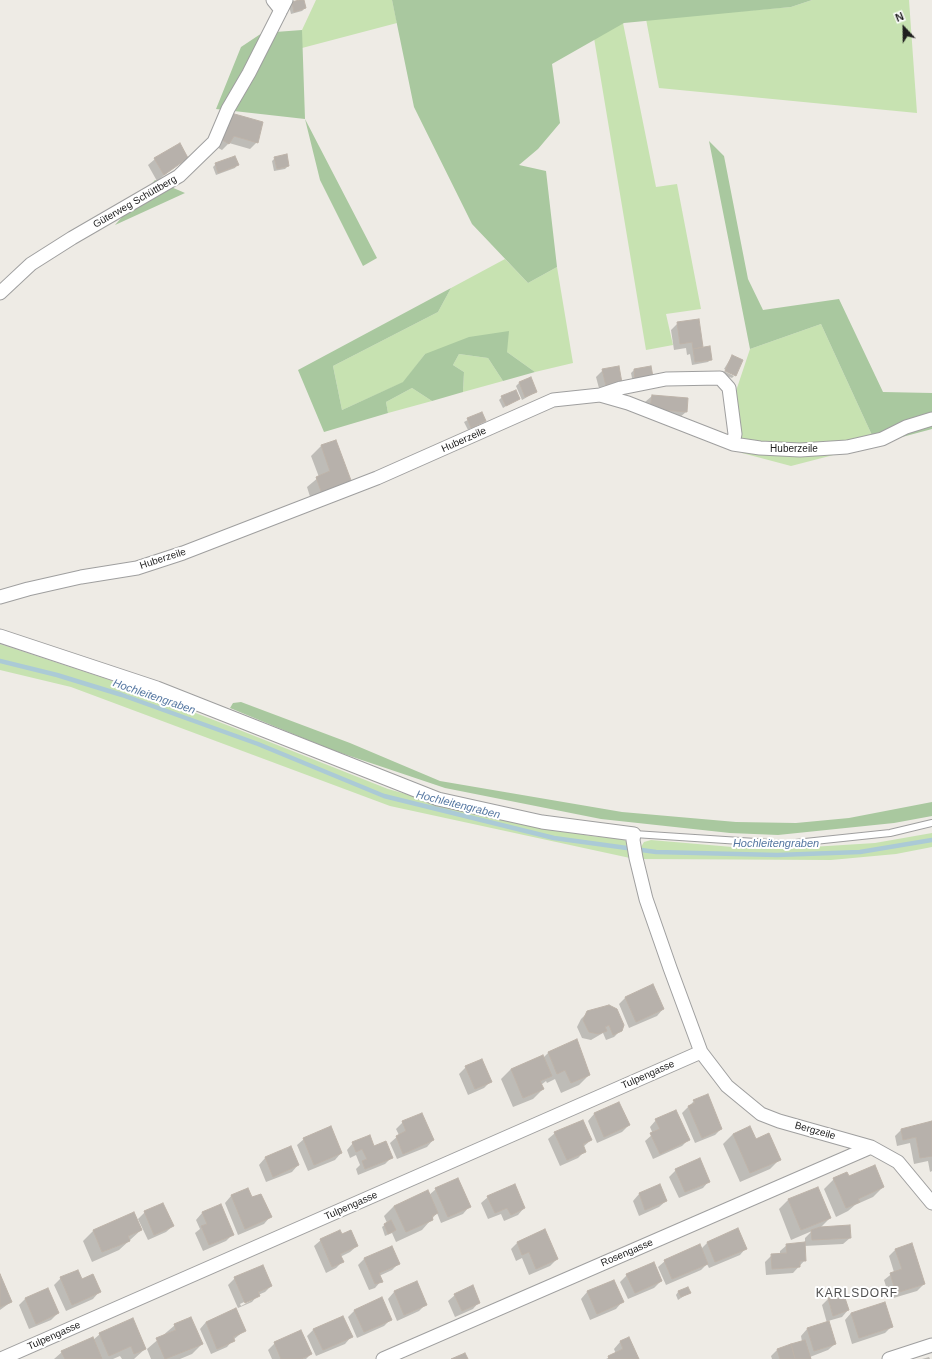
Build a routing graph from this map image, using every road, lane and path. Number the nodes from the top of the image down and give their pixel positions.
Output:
1 (280, 3) edge
2 (0, 293) edge
3 (600, 395) junction
4 (932, 419) edge
5 (733, 444) junction
6 (0, 598) edge
7 (0, 636) edge
8 (932, 823) edge
9 (634, 837) junction
10 (701, 1052) junction
11 (871, 1147) junction
12 (926, 1188) edge
13 (932, 1203) edge
14 (932, 1345) edge
15 (1, 1359) edge
16 (383, 1359) edge
17 (889, 1359) edge

1 - 2 street, Güterweg Schüttberg
3 - 5 street, Huberzeile
3 - 5 street
3 - 6 street, Huberzeile
4 - 5 street, Huberzeile
7 - 9 street
8 - 9 lane
9 - 10 street, Bergzeile
10 - 11 street, Bergzeile
10 - 15 street, Tulpengasse
11 - 12 street, Bergzeile
11 - 16 street, Rosengasse
12 - 13 street, Bergzeile
14 - 17 street

